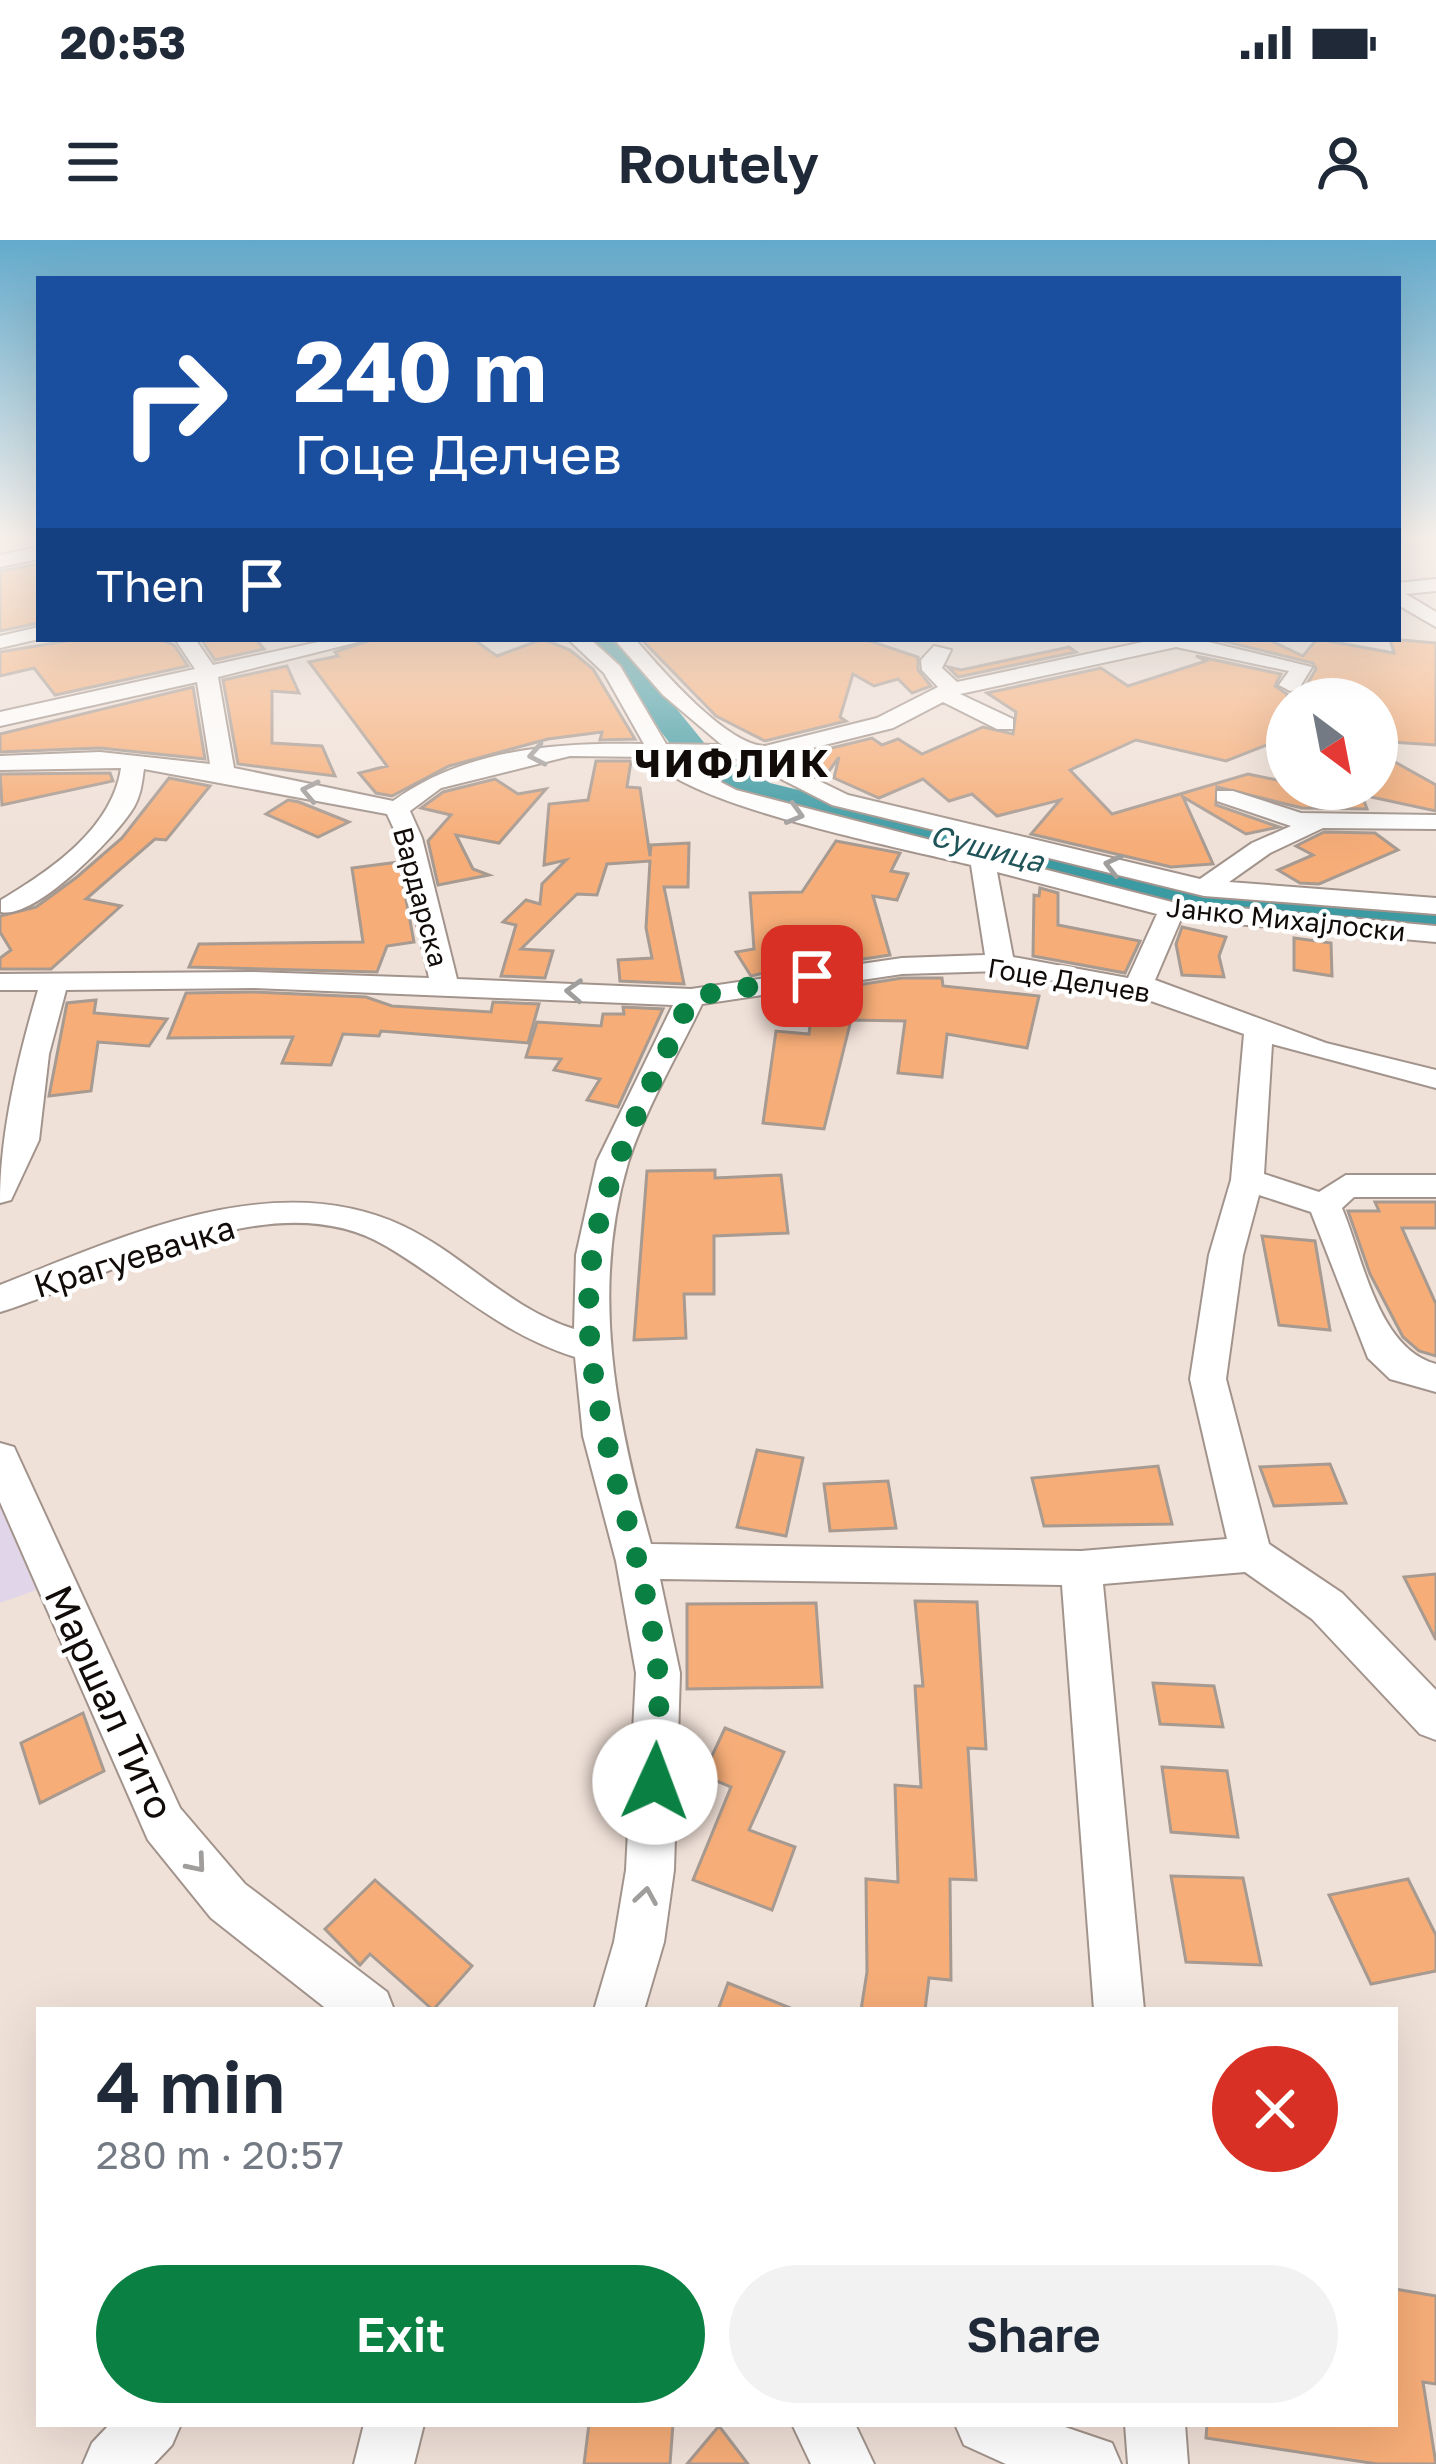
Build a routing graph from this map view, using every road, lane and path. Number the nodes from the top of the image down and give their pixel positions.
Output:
1 (187, 642) edge
2 (346, 642) edge
3 (581, 642) edge
4 (627, 642) edge
5 (1174, 642) edge
6 (1192, 642) edge
7 (941, 650) dead end
8 (206, 671) junction
9 (1295, 678) edge
10 (947, 691) junction
11 (0, 719) edge
12 (1005, 724) dead end
13 (738, 748) junction
14 (653, 749) junction
15 (134, 760) junction
16 (0, 763) edge
17 (223, 773) junction
18 (1225, 796) dead end
19 (397, 809) junction
20 (1303, 820) junction
21 (1436, 822) edge
22 (983, 864) junction
23 (1204, 888) junction
24 (10, 906) dead end
25 (1436, 907) edge
26 (1172, 910) junction
27 (1436, 934) edge
28 (1000, 963) junction
29 (55, 981) junction
30 (0, 982) edge
31 (443, 985) junction
32 (1143, 989) junction
33 (691, 997) junction
34 (1259, 1028) junction
35 (1436, 1079) edge
36 (1247, 1180) junction
37 (1436, 1186) edge
38 (0, 1192) edge
39 (1325, 1204) junction
40 (0, 1299) edge
41 (592, 1348) junction
42 (1436, 1378) edge
43 (0, 1458) edge
44 (1251, 1554) junction
45 (636, 1562) junction
46 (1081, 1568) junction
47 (1418, 1682) edge
48 (1436, 1720) edge
49 (365, 2007) edge
50 (620, 2007) edge
51 (1119, 2007) edge
52 (148, 2427) edge
53 (393, 2427) edge
54 (824, 2427) edge
55 (991, 2427) edge
56 (1155, 2427) edge
57 (1062, 2460) edge
58 (113, 2464) edge
59 (385, 2464) edge
60 (844, 2464) edge
61 (1158, 2464) edge

1 - 8 street
2 - 8 street
3 - 14 street
4 - 13 street, Јанко Михајлоски
5 - 10 street
6 - 9 street
7 - 10 street
8 - 11 street
8 - 17 street
10 - 12 street
10 - 13 street
13 - 14 street
23 -> 13 street, Јанко Михајлоски
14 -> 19 street
14 -> 22 street, Јанко Михајлоски
15 - 16 street
15 - 17 street
15 - 24 street
19 -> 17 street
18 - 20 street
19 - 31 street, Вардарска
20 - 21 street
20 - 23 street
22 - 26 street, Јанко Михајлоски
22 - 28 street
23 - 25 street, Јанко Михајлоски
26 - 27 street, Јанко Михајлоски
26 - 32 street
28 - 32 street, Гоце Делчев
28 - 33 street, Гоце Делчев
29 - 30 street
29 - 31 street
29 - 38 street
33 -> 31 street, Гоце Делчев
32 - 34 street, Гоце Делчев
33 - 41 street
34 - 35 street, Гоце Делчев
34 - 36 street
36 - 39 street
36 - 44 street
37 - 39 street
39 - 42 street
40 - 41 street, Крагуевачка
41 - 45 street
43 -> 49 street, Маршал Тито
44 - 46 street
44 - 47 street
45 - 46 street
50 -> 45 street
46 - 51 street
47 - 48 street
52 - 58 street
53 - 59 street
54 - 60 street
55 - 57 street
56 - 61 street

